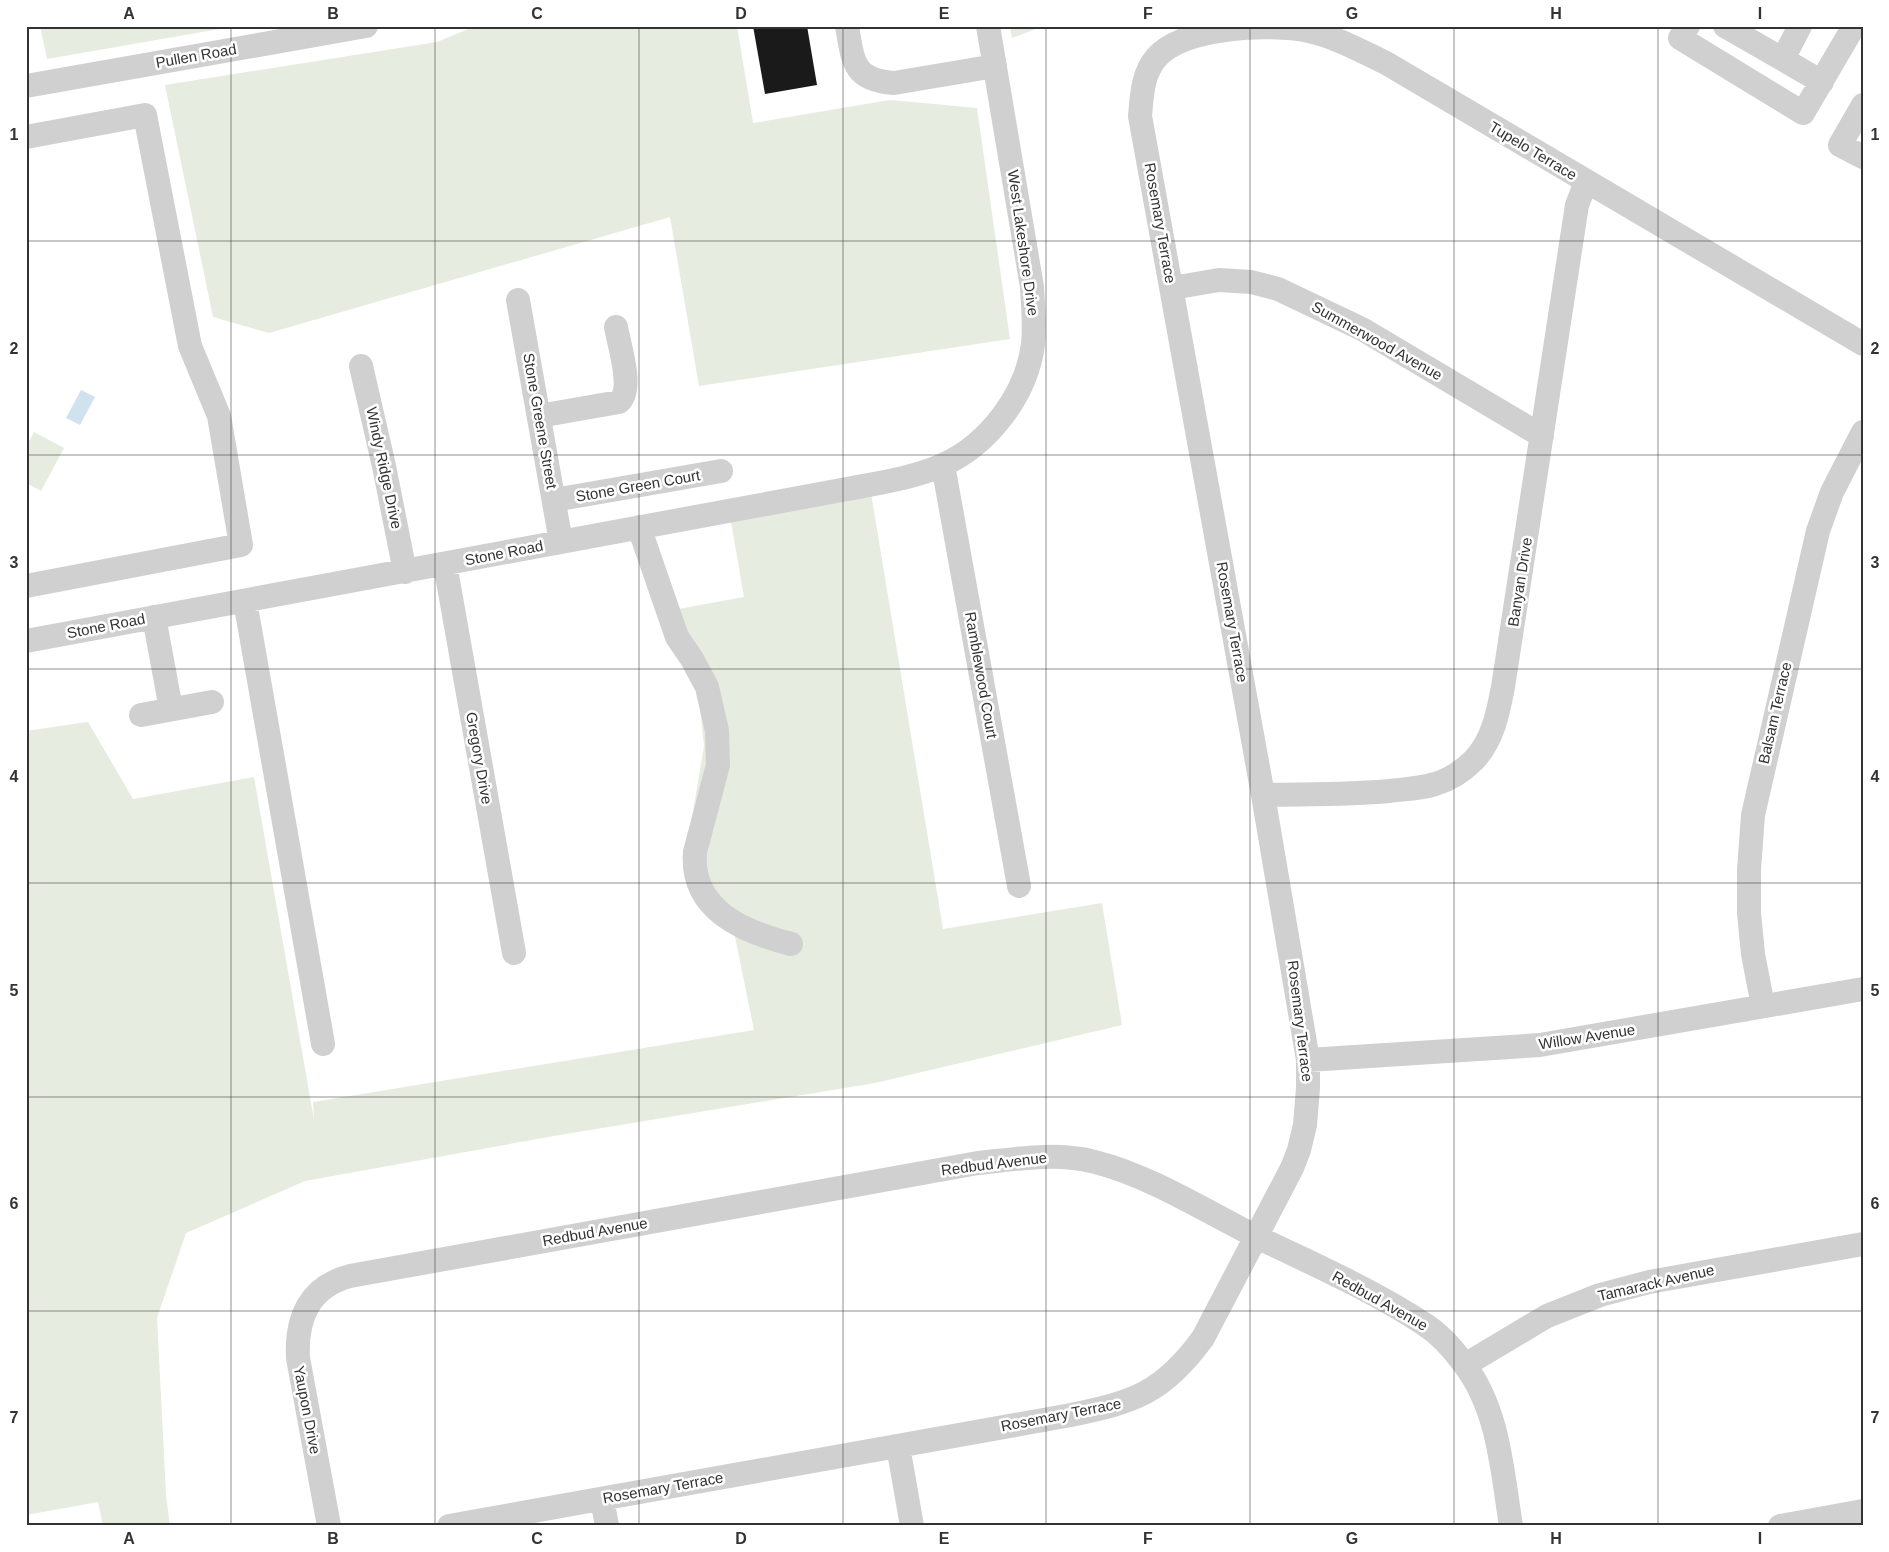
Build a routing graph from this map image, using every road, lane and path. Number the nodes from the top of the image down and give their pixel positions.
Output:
1 (366, 26) edge
2 (847, 26) edge
3 (988, 26) edge
4 (1688, 26) edge
5 (1726, 26) edge
6 (1800, 26) edge
7 (1854, 26) edge
8 (1183, 40) joint
9 (1783, 59) junction
10 (995, 66) junction
11 (1822, 82) junction
12 (26, 86) edge
13 (1863, 105) edge
14 (26, 136) edge
15 (1863, 157) edge
16 (1586, 182) junction
17 (1172, 288) junction
18 (518, 300) dead end
19 (616, 327) dead end
20 (1863, 344) edge
21 (361, 366) dead end
22 (539, 416) junction
23 (1863, 432) edge
24 (1542, 436) junction
25 (976, 444) joint
26 (943, 465) junction
27 (721, 471) dead end
28 (554, 500) junction
29 (639, 527) junction
30 (561, 542) junction
31 (445, 564) junction
32 (405, 572) junction
33 (26, 586) edge
34 (245, 602) junction
35 (161, 616) junction
36 (26, 641) edge
37 (212, 702) dead end
38 (178, 708) junction
39 (141, 715) dead end
40 (1263, 795) junction
41 (1019, 886) dead end
42 (791, 944) dead end
43 (514, 953) dead end
44 (1863, 989) edge
45 (1763, 1006) junction
46 (323, 1044) dead end
47 (1308, 1060) junction
48 (1257, 1237) junction
49 (1863, 1244) edge
50 (313, 1298) joint
51 (1465, 1365) junction
52 (898, 1446) junction
53 (602, 1498) junction
54 (1863, 1511) edge
55 (329, 1526) edge
56 (449, 1526) edge
57 (607, 1526) edge
58 (912, 1526) edge
59 (1511, 1526) edge
60 (1780, 1526) edge

1 - 12 street, Pullen Road
2 - 10 street
3 - 10 street, West Lakeshore Drive
4 - 11 street
5 - 9 street
6 - 9 street
7 - 11 street
8 - 16 street, Tupelo Terrace
8 - 17 street, Rosemary Terrace
9 - 11 street
10 - 25 street, West Lakeshore Drive
13 - 15 street
14 - 33 street
16 - 20 street, Tupelo Terrace
16 - 24 street, Banyan Drive
17 - 24 street, Summerwood Avenue
17 - 40 street, Rosemary Terrace
18 - 22 street, Stone Greene Street
19 - 22 street
21 - 32 street, Windy Ridge Drive
22 - 28 street, Stone Greene Street
23 - 45 street, Balsam Terrace
24 - 40 street, Banyan Drive
25 - 26 street, Stone Road
26 - 29 street, Stone Road
26 - 41 street, Ramblewood Court
27 - 28 street, Stone Green Court
28 - 30 street, Stone Greene Street
29 - 30 street, Stone Road
29 - 42 street
30 - 31 street, Stone Road
31 - 32 street, Stone Road
31 - 43 street, Gregory Drive
32 - 34 street, Stone Road
34 - 35 street, Stone Road
34 - 46 street
35 - 36 street, Stone Road
35 - 38 street
37 - 38 street
38 - 39 street
40 - 47 street, Rosemary Terrace
44 - 45 street, Willow Avenue
45 - 47 street, Willow Avenue
47 - 48 street, Rosemary Terrace
48 - 50 street, Redbud Avenue
48 - 51 street, Redbud Avenue
48 - 52 street, Rosemary Terrace
49 - 51 street, Tamarack Avenue
50 - 55 street, Yaupon Drive
51 - 59 street, Redbud Avenue
52 - 53 street, Rosemary Terrace
52 - 58 street
53 - 56 street, Rosemary Terrace
53 - 57 street
54 - 60 street

